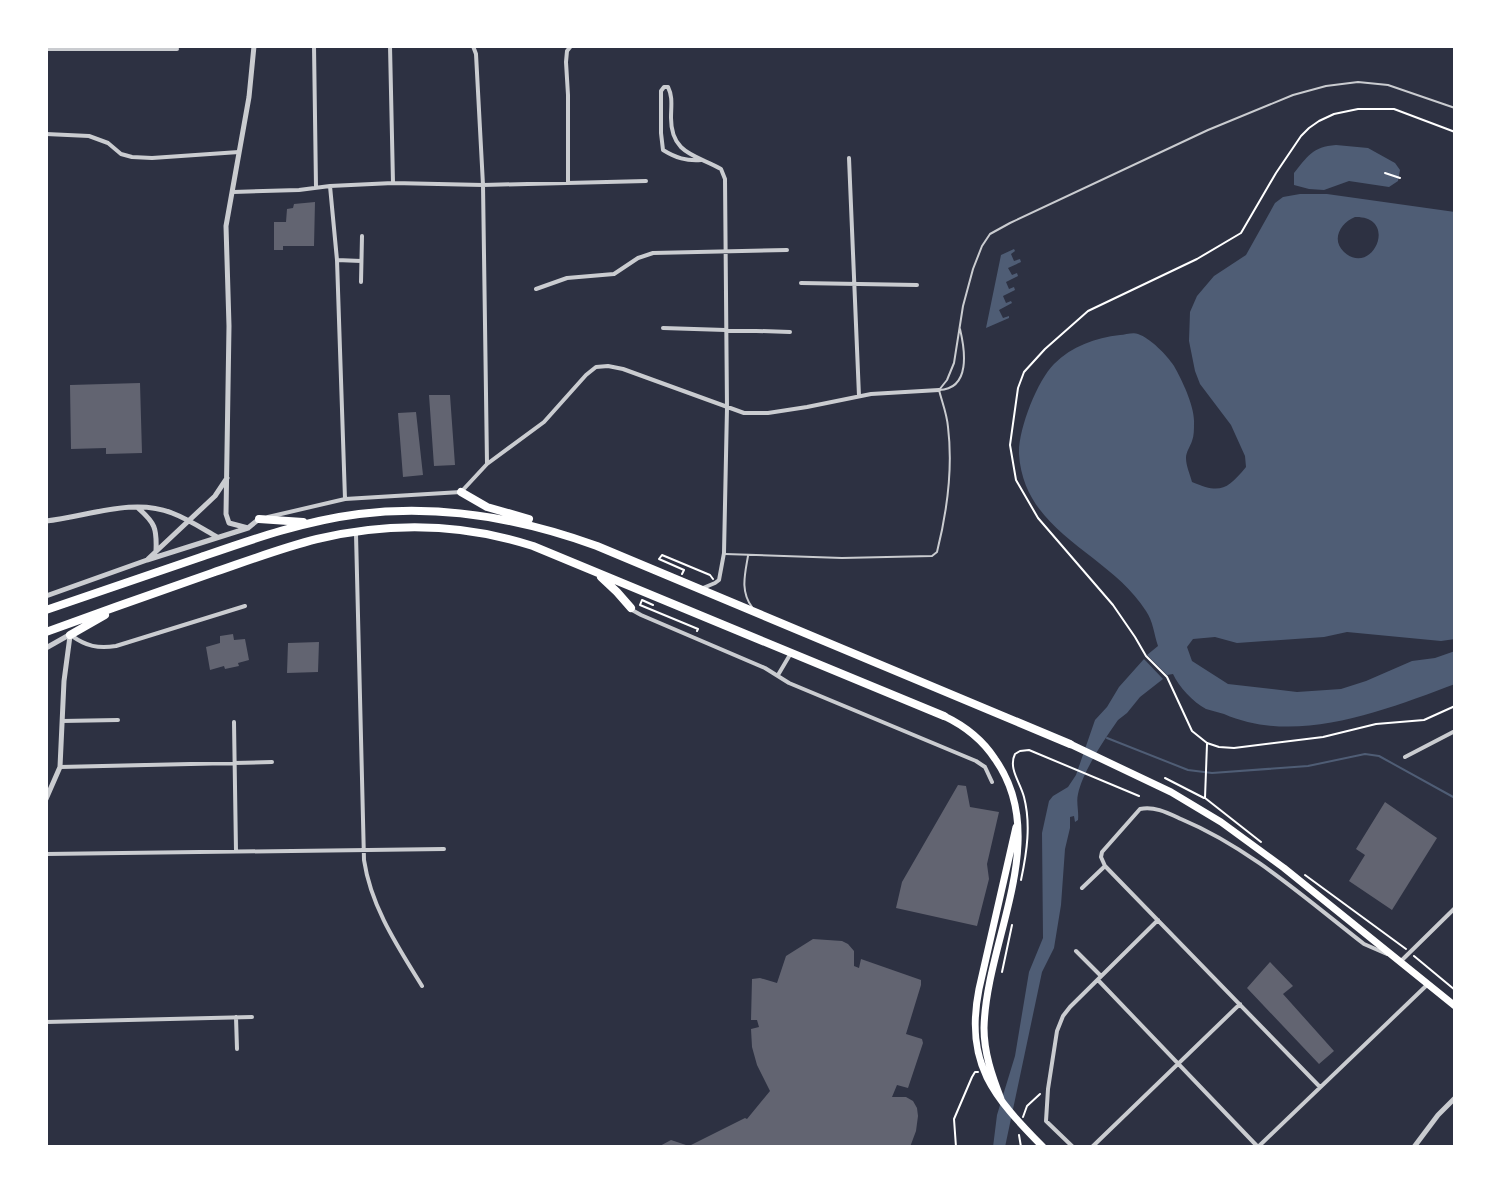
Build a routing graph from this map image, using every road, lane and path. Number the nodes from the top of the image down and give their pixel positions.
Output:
1 (254, 46) edge
2 (314, 46) edge
3 (390, 46) edge
4 (473, 46) edge
5 (571, 46) edge
6 (46, 49) edge
7 (177, 49) dead end
8 (1455, 108) edge
9 (1455, 132) edge
10 (46, 134) edge
11 (239, 152) junction
12 (849, 158) dead end
13 (701, 160) junction
14 (1385, 173) dead end
15 (1400, 178) dead end
16 (646, 181) dead end
17 (568, 182) junction
18 (393, 183) junction
19 (483, 185) junction
20 (330, 186) junction
21 (316, 187) junction
22 (231, 192) junction
23 (362, 236) dead end
24 (787, 250) dead end
25 (726, 252) junction
26 (337, 260) junction
27 (361, 261) junction
28 (361, 282) dead end
29 (801, 283) dead end
30 (853, 284) junction
31 (917, 285) dead end
32 (536, 289) dead end
33 (959, 323) junction
34 (663, 328) dead end
35 (726, 331) junction
36 (790, 332) dead end
37 (939, 390) junction
38 (859, 397) junction
39 (727, 408) junction
40 (487, 464) junction
41 (228, 477) junction
42 (461, 492) junction
43 (345, 499) junction
44 (137, 507) junction
45 (259, 519) junction
46 (46, 521) edge
47 (189, 522) junction
48 (312, 522) junction
49 (248, 528) junction
50 (356, 532) junction
51 (218, 537) junction
52 (597, 546) junction
53 (156, 551) junction
54 (724, 553) junction
55 (749, 555) junction
56 (147, 560) junction
57 (594, 572) junction
58 (678, 583) dead end
59 (715, 583) junction
60 (700, 589) junction
61 (46, 596) edge
62 (130, 601) junction
63 (654, 605) dead end
64 (245, 606) dead end
65 (631, 608) joint
66 (46, 610) edge
67 (758, 613) junction
68 (46, 632) edge
69 (70, 635) junction
70 (693, 637) junction
71 (46, 648) edge
72 (792, 653) junction
73 (778, 675) junction
74 (1455, 706) edge
75 (944, 716) joint
76 (118, 720) dead end
77 (62, 721) junction
78 (234, 722) dead end
79 (1455, 731) edge
80 (1207, 743) junction
81 (1070, 744) joint
82 (1405, 757) dead end
83 (272, 762) dead end
84 (235, 763) junction
85 (60, 767) junction
86 (1073, 768) dead end
87 (1165, 778) dead end
88 (992, 782) dead end
89 (1139, 796) dead end
90 (1205, 798) junction
91 (46, 799) edge
92 (1018, 817) junction
93 (1260, 841) dead end
94 (363, 849) junction
95 (444, 849) dead end
96 (236, 851) junction
97 (46, 854) edge
98 (1105, 866) junction
99 (1306, 876) dead end
100 (1082, 888) dead end
101 (1455, 908) edge
102 (1158, 920) junction
103 (1076, 951) dead end
104 (1410, 953) junction
105 (1397, 960) junction
106 (1100, 978) junction
107 (1428, 984) junction
108 (422, 986) dead end
109 (1455, 990) edge
110 (1240, 1004) junction
111 (1455, 1006) edge
112 (236, 1017) junction
113 (252, 1017) dead end
114 (46, 1022) edge
115 (237, 1049) dead end
116 (1178, 1064) junction
117 (983, 1072) junction
118 (1320, 1087) junction
119 (1048, 1089) junction
120 (1455, 1098) edge
121 (1001, 1099) junction
122 (1022, 1120) dead end
123 (1023, 1128) junction
124 (956, 1147) edge
125 (1021, 1147) edge
126 (1043, 1147) edge
127 (1073, 1147) edge
128 (1092, 1147) edge
129 (1258, 1147) edge
130 (1414, 1147) edge

1 - 11 street
2 - 21 street
3 - 18 street
4 - 19 street
5 - 17 street
6 - 7 street
8 - 33 lane
9 - 80 path
10 - 11 street
11 - 22 street
12 - 30 street
13 - 13 street
13 - 25 street
14 - 15 path
16 - 17 street
17 - 19 street
18 - 19 street
18 - 20 street
19 - 40 street
20 - 21 street
20 - 26 street
21 - 22 street
22 - 41 street
23 - 27 street
24 - 25 street
25 - 32 street
25 - 35 street
26 - 27 street
26 - 43 street
27 - 28 street
29 - 30 street
30 - 31 street
30 - 38 street
33 - 37 lane
33 - 37 lane
34 - 35 street
35 - 36 street
35 - 39 street
37 - 38 street
37 - 55 lane
38 - 39 street
39 - 40 street
39 - 54 street
40 - 42 street
41 - 47 street
41 - 49 street
42 - 43 street
42 - 52 highway
43 - 45 street
44 - 46 street
44 - 47 street
44 - 53 street
45 - 48 highway
45 - 49 street
47 - 51 street
47 - 53 street
48 - 52 highway
48 - 66 highway
49 - 51 street
50 - 57 highway
50 - 62 highway
50 - 94 street
51 - 56 street
52 - 60 highway
53 - 56 street
54 - 55 lane
54 - 59 street
55 - 67 lane
56 - 61 street
57 - 65 highway
57 - 72 highway
58 - 59 path
59 - 60 street
60 - 67 highway
62 - 68 highway
62 - 69 highway
63 - 70 path
64 - 69 street
65 - 70 street
67 - 81 highway
69 - 71 street
69 - 77 street
70 - 73 street
72 - 73 street
72 - 75 highway
73 - 88 street
74 - 80 path
75 - 92 main road
76 - 77 street
77 - 85 street
78 - 84 street
79 - 82 street
80 - 90 path
81 - 105 main road
83 - 84 street
84 - 85 street
84 - 96 street
85 - 91 street
86 - 89 path
87 - 90 path
90 - 93 path
92 - 117 main road
92 - 121 main road
94 - 95 street
94 - 96 street
94 - 108 street
96 - 97 street
98 - 100 street
98 - 102 street
98 - 105 street
99 - 104 path
101 - 104 street
102 - 106 street
102 - 110 street
103 - 106 street
104 - 105 street
104 - 109 path
105 - 107 main road
106 - 116 street
106 - 119 street
107 - 111 main road
107 - 118 street
110 - 116 street
110 - 118 street
112 - 113 street
112 - 114 street
112 - 115 street
116 - 128 street
116 - 129 street
117 - 121 main road
117 - 124 path
118 - 129 street
119 - 122 path
119 - 127 street
120 - 130 street
121 - 123 main road
123 - 125 path
123 - 126 main road

